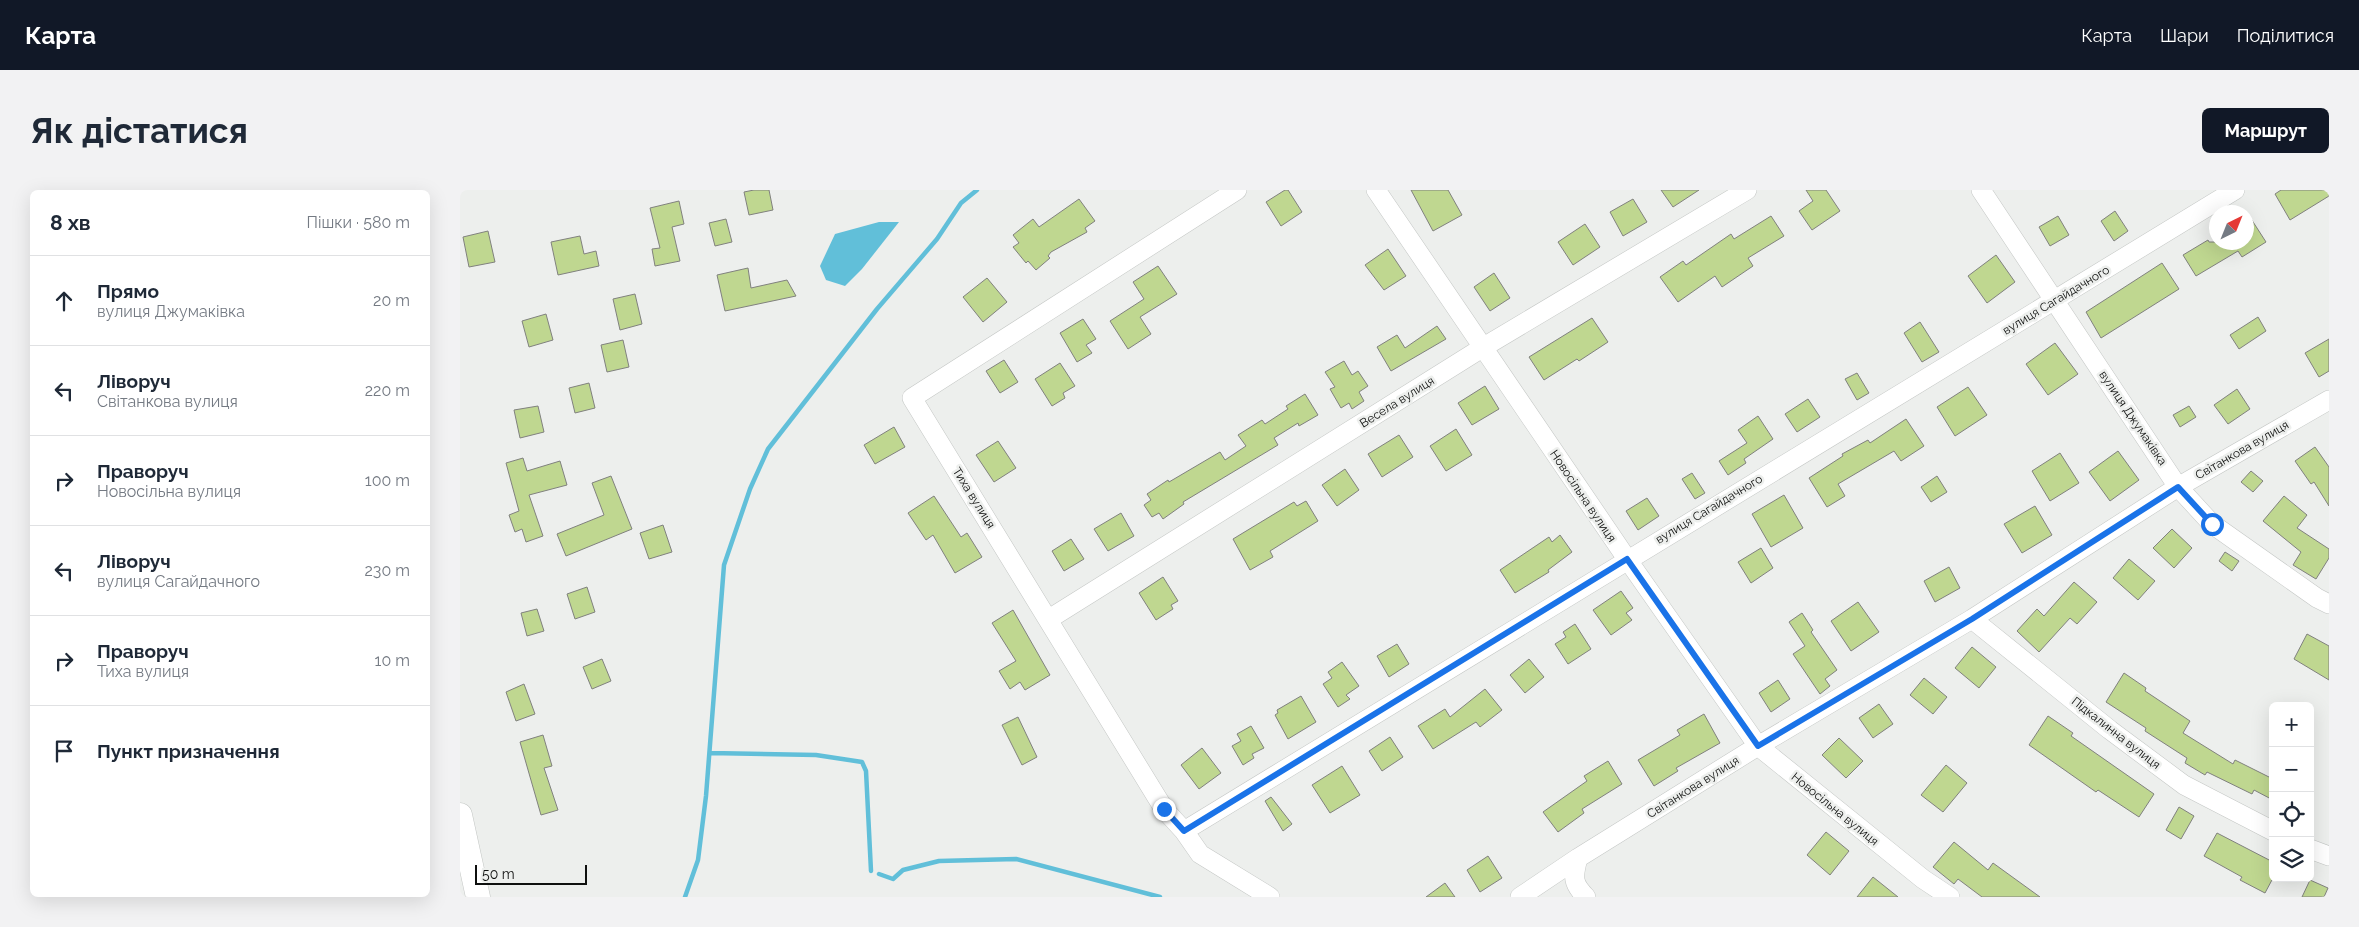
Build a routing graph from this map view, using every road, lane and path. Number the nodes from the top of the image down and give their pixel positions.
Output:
1 (1237, 190) edge
2 (1376, 190) edge
3 (1748, 190) edge
4 (1981, 190) edge
5 (2235, 190) edge
6 (2055, 301) junction
7 (1482, 348) junction
8 (2329, 400) edge
9 (2178, 487) junction
10 (1627, 559) junction
11 (2329, 604) edge
12 (1972, 619) junction
13 (1049, 620) junction
14 (1758, 746) junction
15 (460, 815) edge
16 (2269, 829) edge
17 (1184, 831) junction
18 (2314, 850) edge
19 (2329, 856) edge
20 (1578, 858) junction
21 (478, 897) edge
22 (1270, 897) edge
23 (1520, 897) edge
24 (1586, 897) edge
25 (1950, 897) edge

1 - 13 street, Тиха вулиця
2 - 7 street, Новосільна вулиця
3 - 7 street, Весела вулиця
4 - 6 street, вулиця Джумаківка
5 - 6 street, вулиця Сагайдачного
6 - 9 street, вулиця Джумаківка
6 - 10 street, вулиця Сагайдачного
7 - 10 street, Новосільна вулиця
7 - 13 street, Весела вулиця
8 - 9 street, Світанкова вулиця
9 - 11 street, вулиця Джумаківка
9 - 12 street, Світанкова вулиця
10 - 14 street, Новосільна вулиця
10 - 17 street, вулиця Сагайдачного
12 - 14 street, Світанкова вулиця
12 - 16 street, Підкалинна вулиця
13 - 17 street, Тиха вулиця
14 - 20 street, Світанкова вулиця
14 - 25 street, Новосільна вулиця
15 - 21 main road
17 - 22 street, Тиха вулиця
18 - 19 street
20 - 23 street, Світанкова вулиця
20 - 24 street

